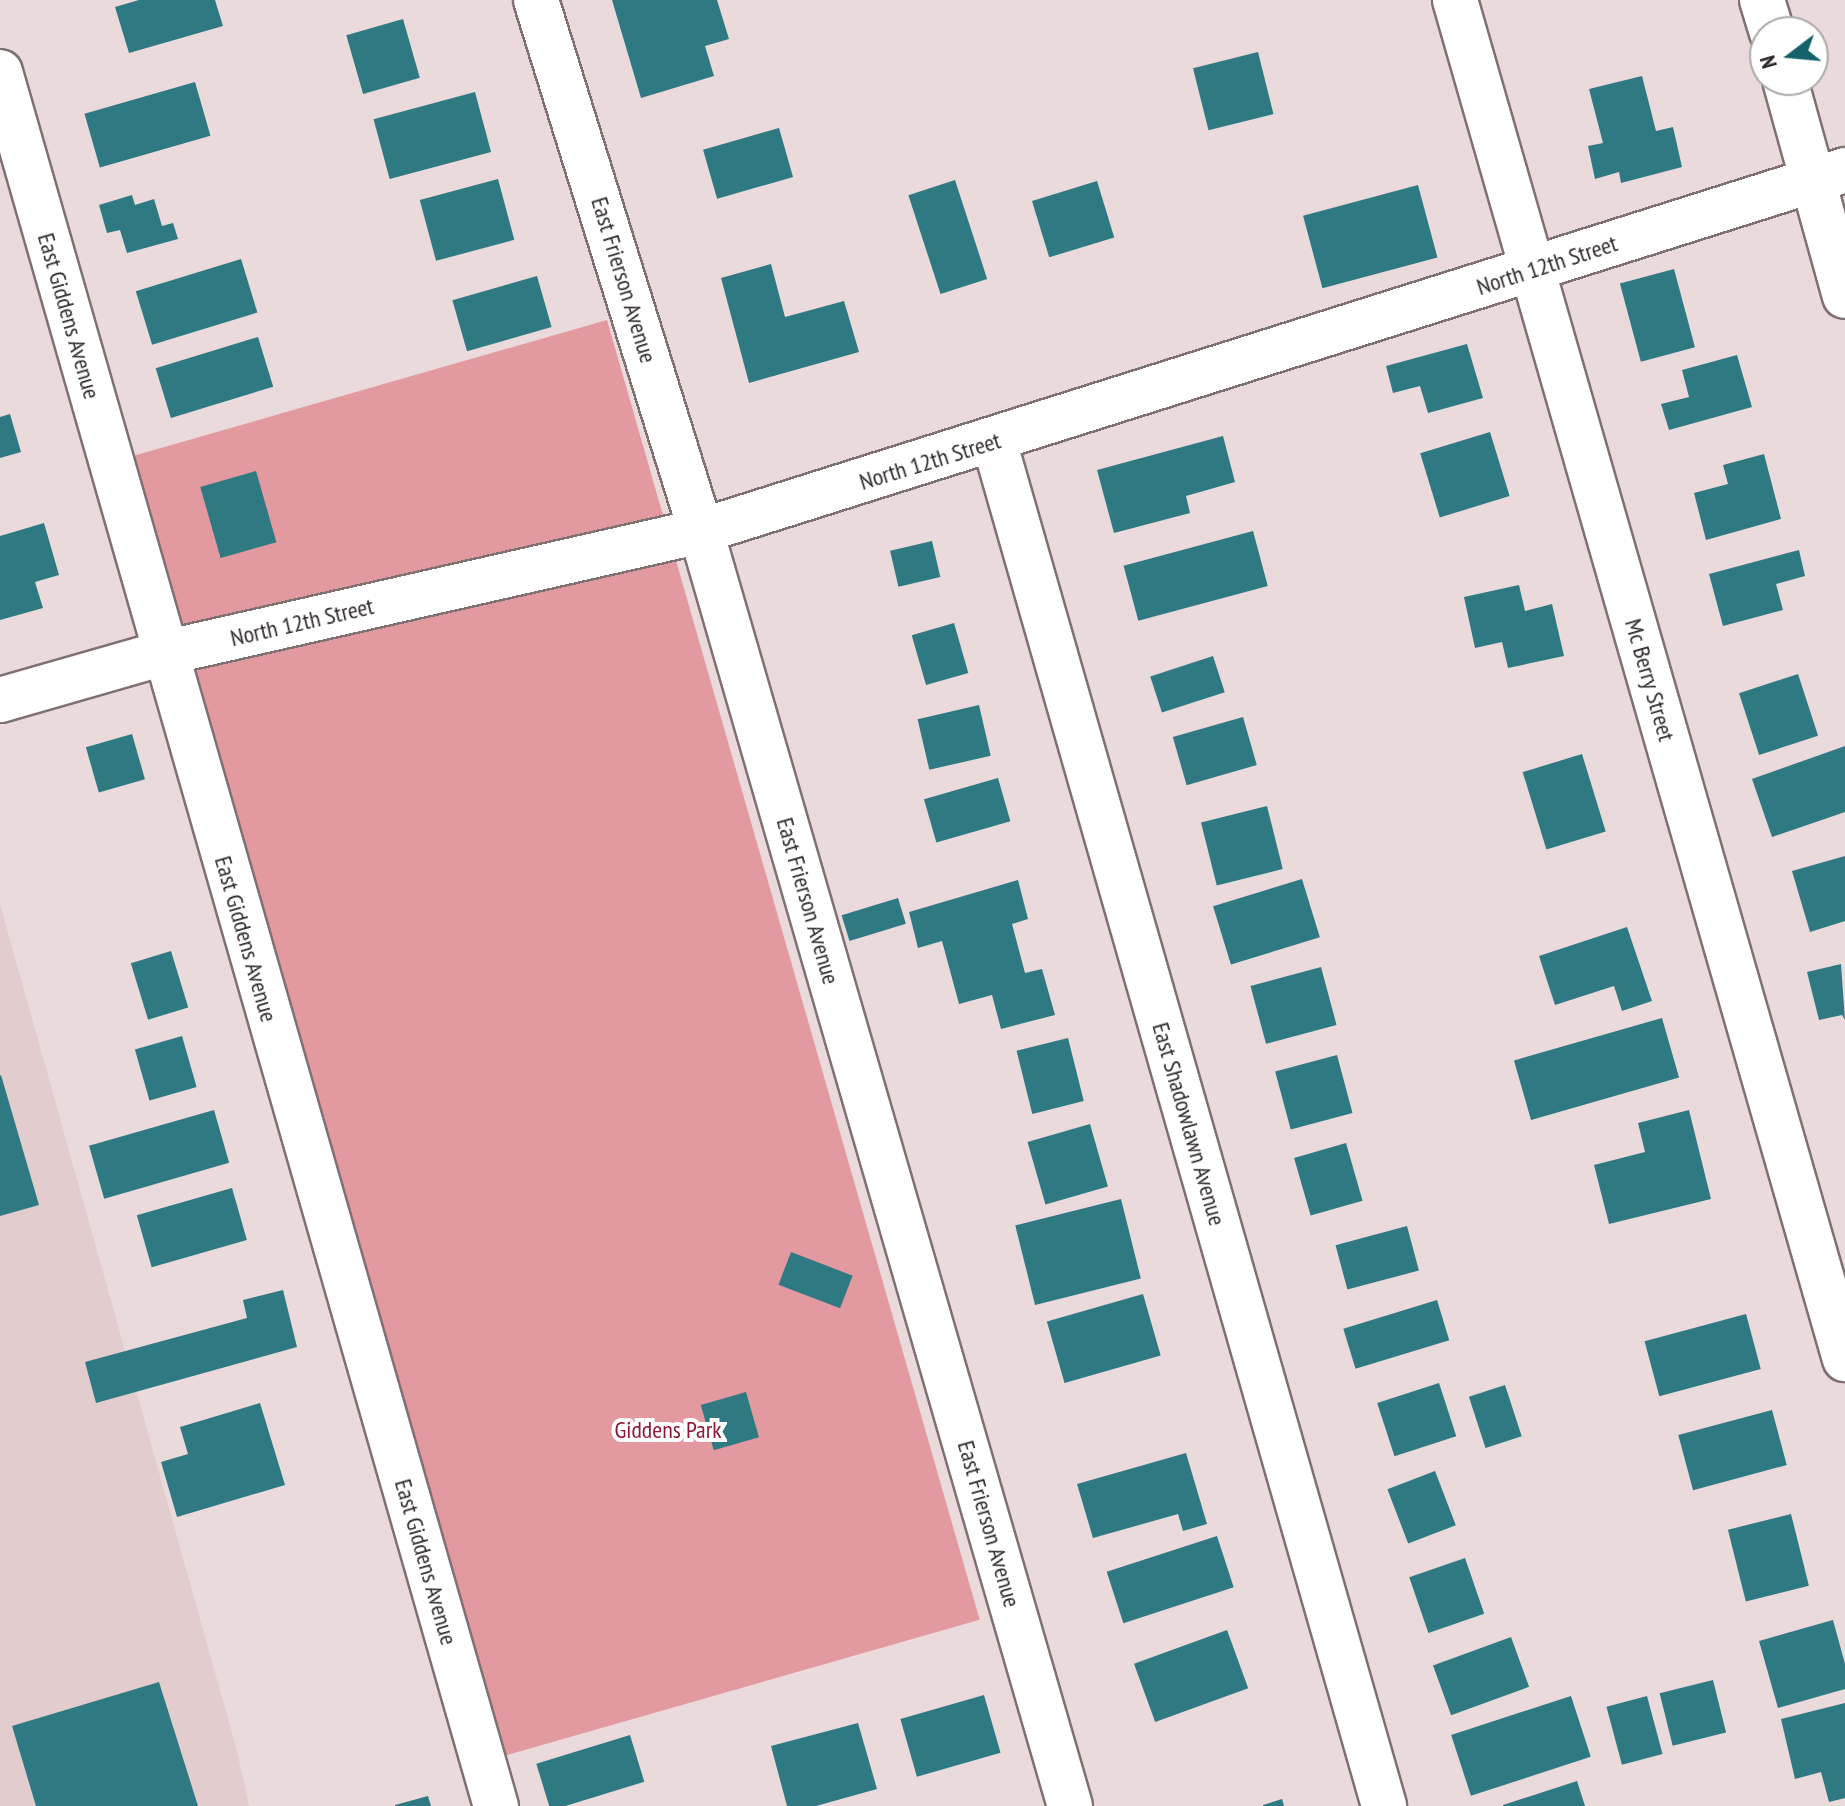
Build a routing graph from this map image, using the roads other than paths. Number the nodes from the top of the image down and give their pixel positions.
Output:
1 (536, 0) edge
2 (1455, 0) edge
3 (0, 72) edge
4 (1793, 96) edge
5 (1830, 175) edge
6 (1532, 269) junction
7 (1845, 296) edge
8 (994, 441) junction
9 (701, 531) junction
10 (164, 653) junction
11 (0, 700) edge
12 (1845, 1359) edge
13 (496, 1806) edge
14 (1070, 1806) edge
15 (1384, 1806) edge

1 - 9 street, East Frierson Avenue
2 - 6 street, Mc Berry Street
3 - 10 street, East Giddens Avenue
4 - 5 street
5 - 6 street, North 12th Street
5 - 7 street
6 - 8 street, North 12th Street
6 - 12 street, Mc Berry Street
8 - 9 street, North 12th Street
8 - 15 street, East Shadowlawn Avenue
9 - 10 street, North 12th Street
9 - 14 street, East Frierson Avenue
10 - 11 street, North 12th Street
10 - 13 street, East Giddens Avenue

